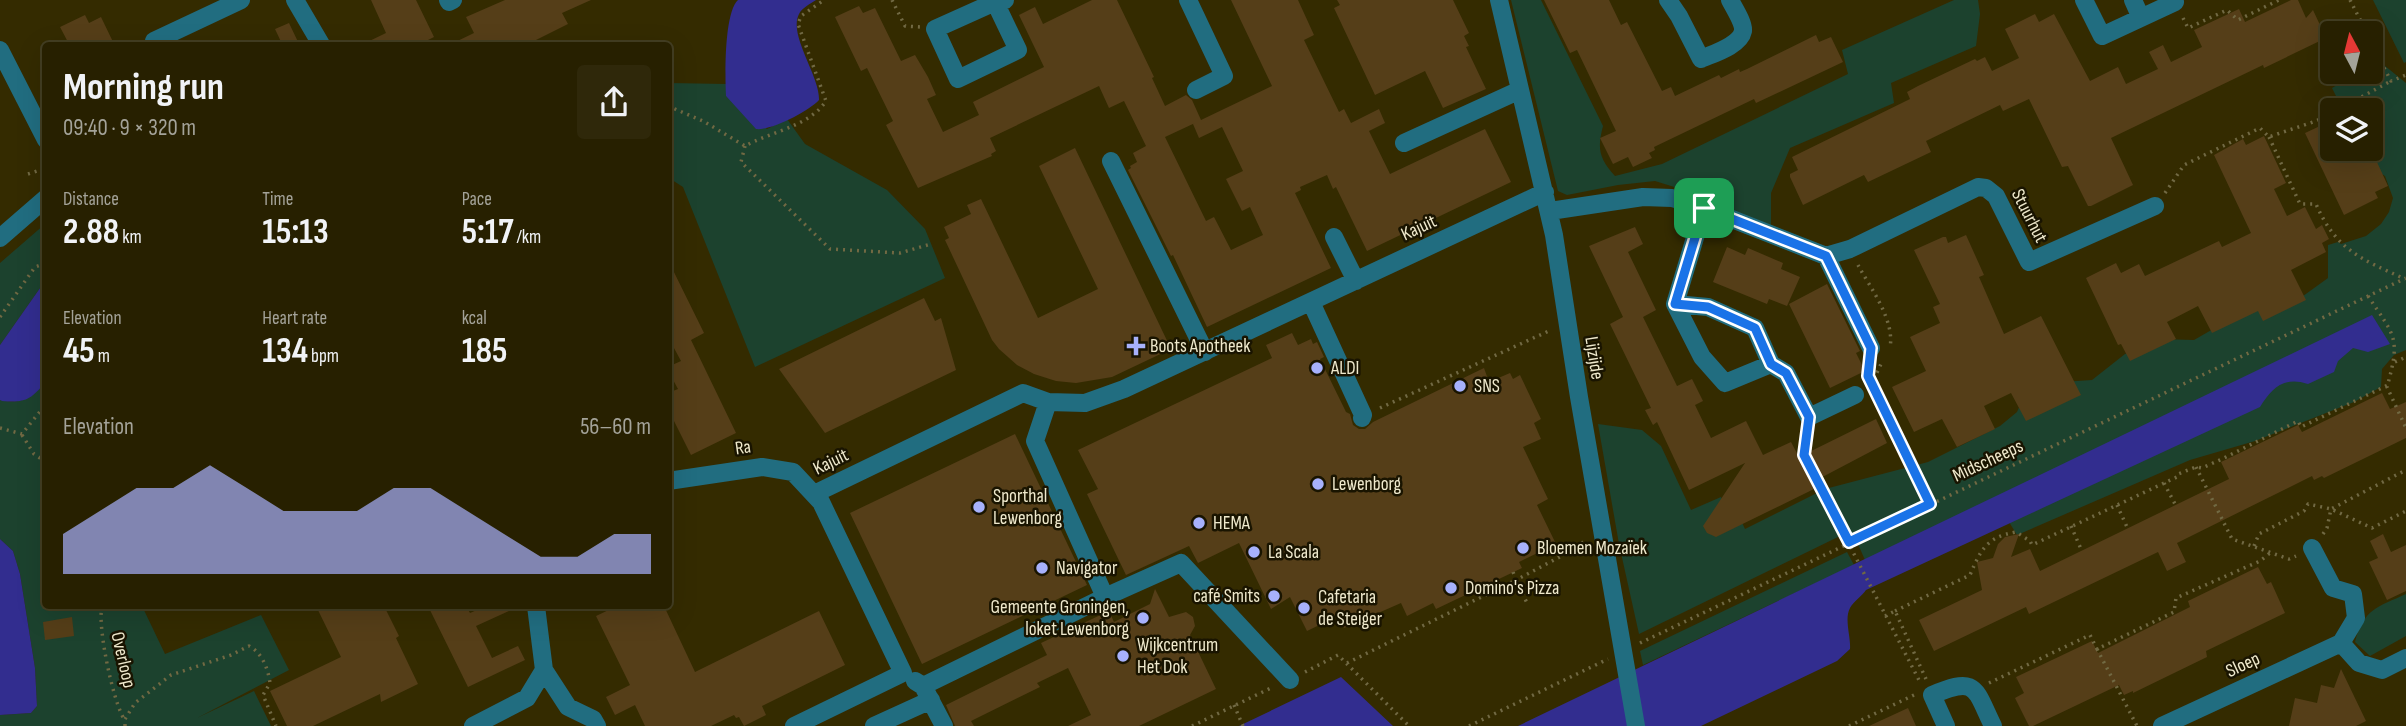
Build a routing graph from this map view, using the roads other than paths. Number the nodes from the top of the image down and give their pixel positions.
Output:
1 (241, 0) edge
2 (295, 0) edge
3 (448, 0) edge
4 (453, 0) edge
5 (1188, 0) edge
6 (1499, 0) edge
7 (1730, 0) edge
8 (2084, 0) edge
9 (2133, 0) edge
10 (1000, 1) edge
11 (2175, 1) edge
12 (1673, 2) edge
13 (2141, 18) junction
14 (154, 41) dead end
15 (320, 42) edge
16 (0, 50) edge
17 (1196, 90) dead end
18 (1520, 90) junction
19 (42, 132) edge
20 (1404, 143) dead end
21 (1111, 161) dead end
22 (1545, 192) junction
23 (42, 201) edge
24 (2155, 206) road end
25 (1704, 208) junction
26 (1549, 211) junction
27 (1334, 237) dead end
28 (0, 238) edge
29 (1826, 256) junction
30 (1356, 281) junction
31 (1311, 302) junction
32 (1675, 304) junction
33 (1871, 348) road end
34 (1205, 352) junction
35 (1771, 364) junction
36 (1855, 395) dead end
37 (1048, 402) junction
38 (1363, 416) road end
39 (672, 475) edge
40 (814, 494) junction
41 (2312, 548) road end
42 (1105, 597) junction
43 (536, 609) edge
44 (2342, 643) junction
45 (2406, 658) edge
46 (544, 670) junction
47 (903, 673) junction
48 (1290, 680) dead end
49 (927, 693) junction
50 (473, 726) edge
51 (597, 726) edge
52 (794, 726) edge
53 (874, 726) edge
54 (944, 726) edge
55 (1636, 726) edge
56 (1946, 726) edge
57 (1993, 726) edge
58 (2162, 726) edge

1 - 14 street
2 - 15 street
3 - 4 street
5 - 17 street
6 - 18 street, Lijzijde
7 - 12 street
8 - 13 street
9 - 13 street
10 - 10 street
11 - 13 street
16 - 19 street
18 - 20 street
18 - 22 street, Lijzijde
21 - 34 street
22 - 26 street, Lijzijde
22 - 30 street, Kajuit
23 - 28 street
24 - 29 street, Stuurhut
25 - 26 street
25 - 29 street
25 - 32 street
26 - 55 street, Lijzijde
27 - 30 street
29 - 33 street
30 - 31 street, Kajuit
31 - 34 street, Kajuit
31 - 38 street
32 - 35 street
32 - 35 street
34 - 37 street, Kajuit
35 - 36 street
37 - 40 street, Kajuit
37 - 42 street
39 - 40 street, Ra
40 - 47 street, Kajuit
41 - 44 street
42 - 48 street
42 - 49 street
43 - 46 street
44 - 45 street
44 - 58 street, Sloep
46 - 50 street
46 - 51 street
47 - 49 street
47 - 52 street
49 - 53 street
49 - 54 street
56 - 57 street

